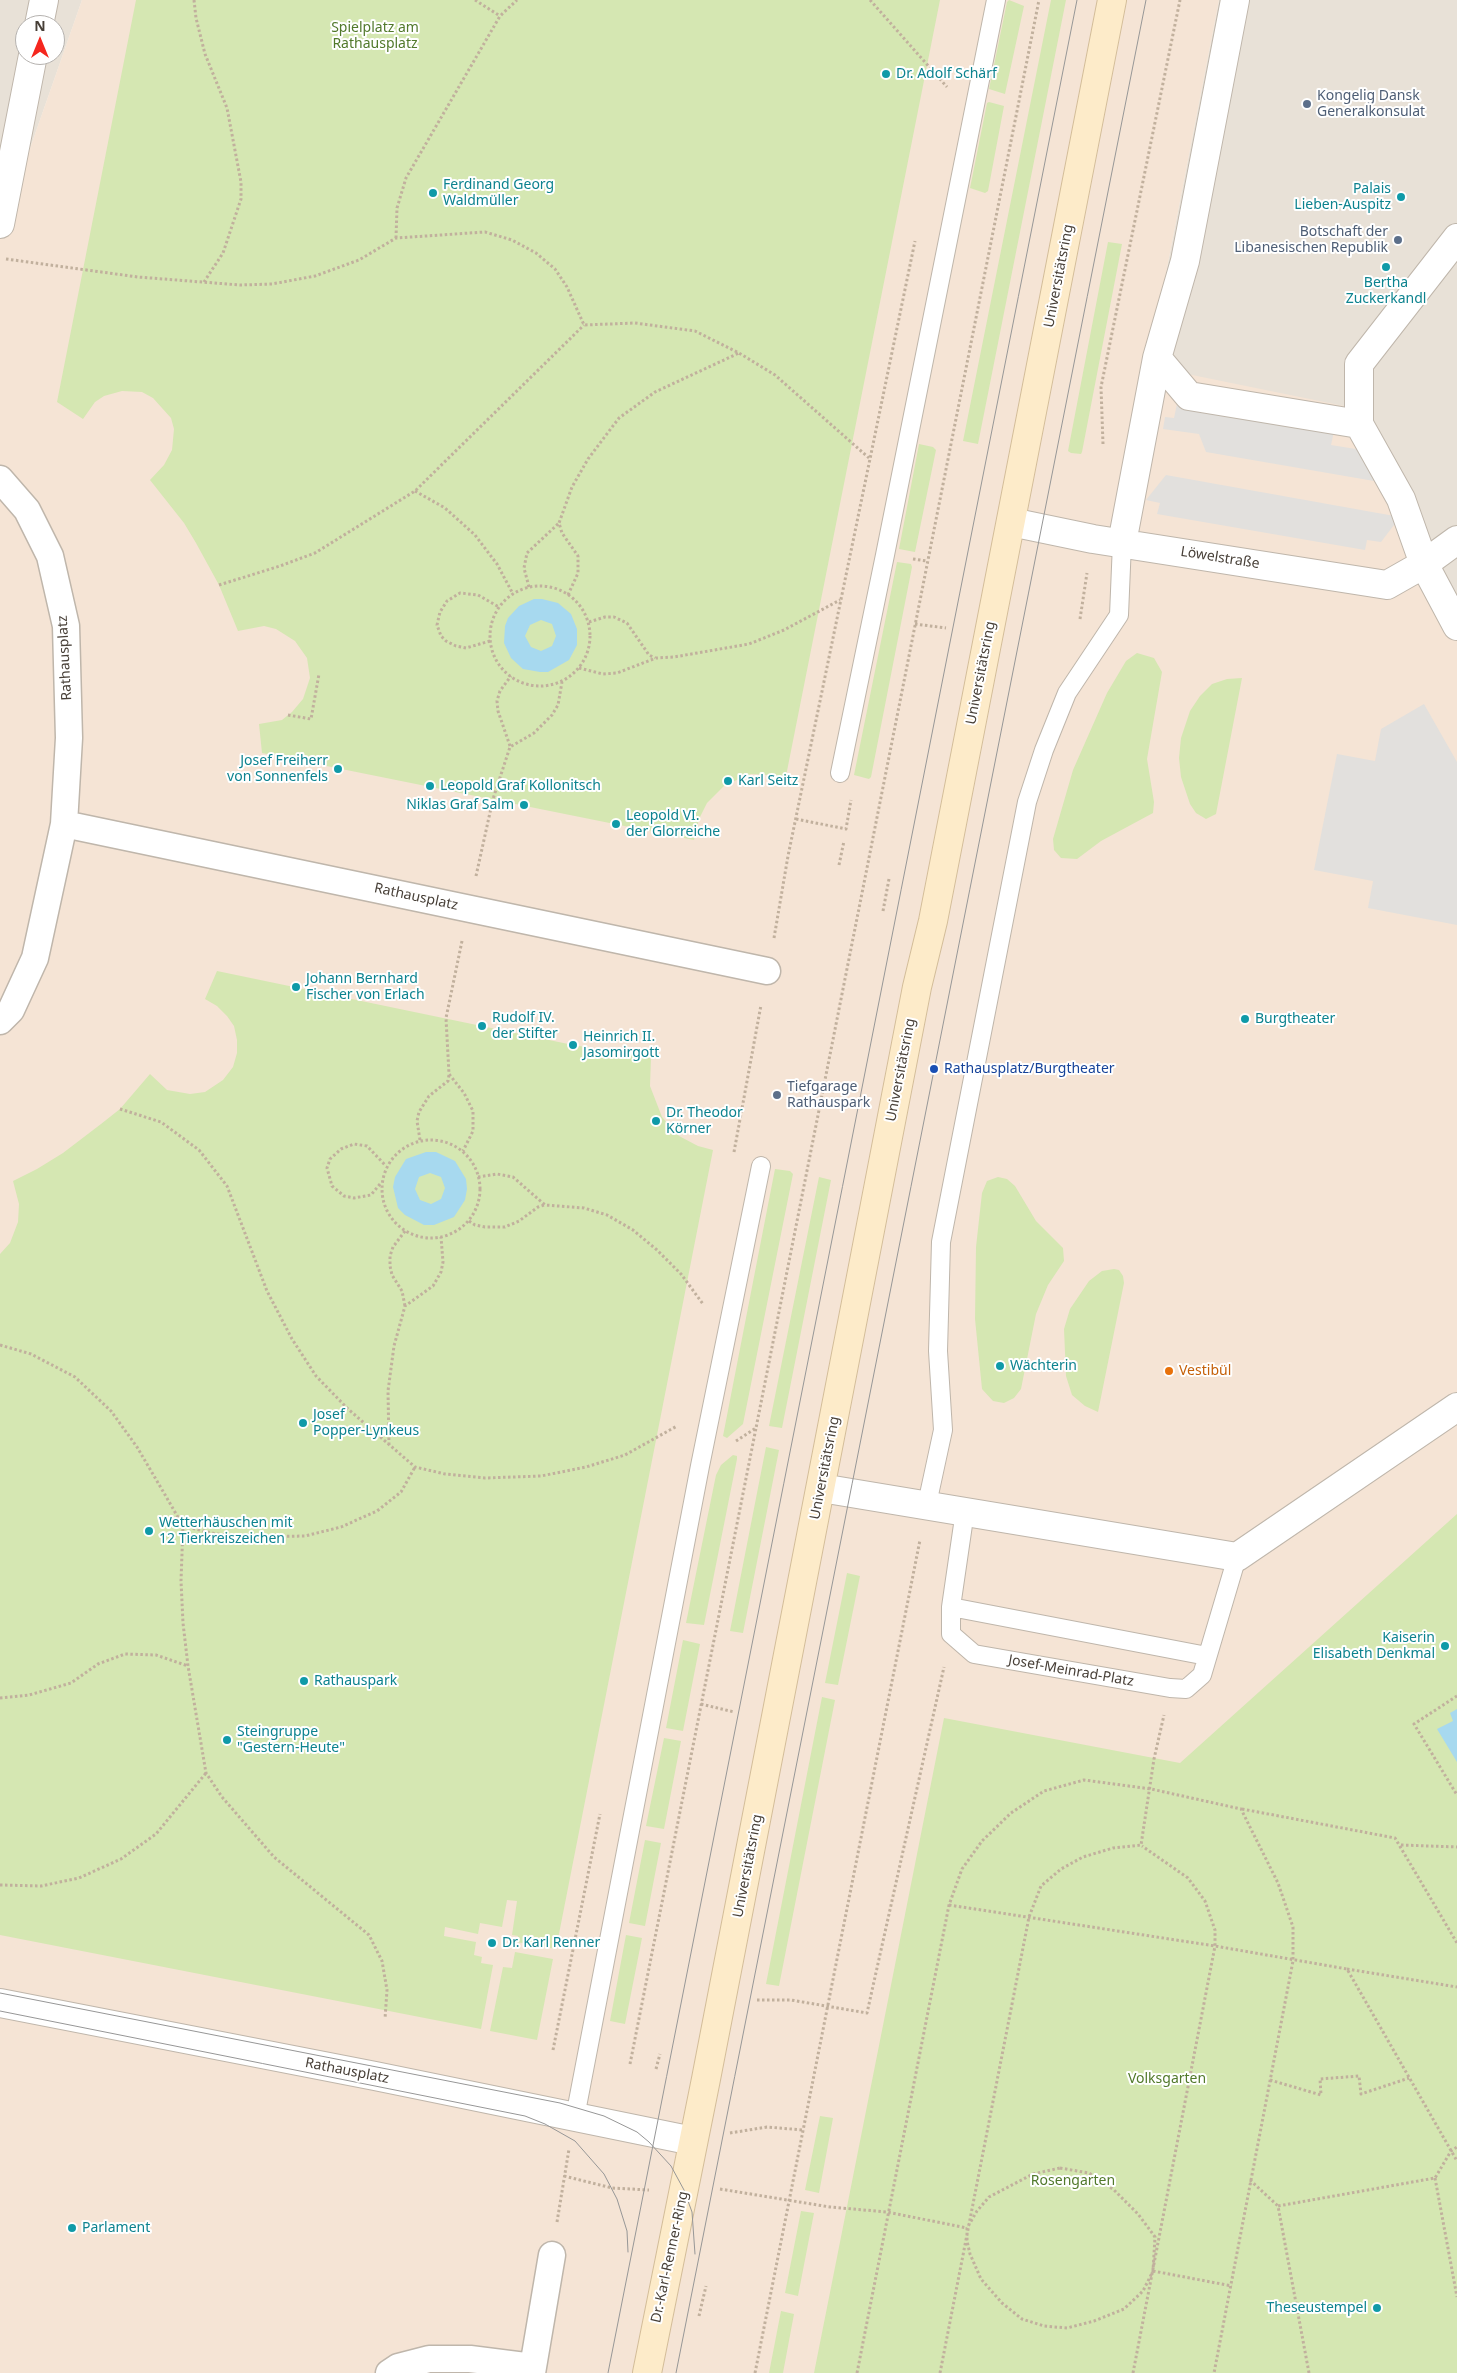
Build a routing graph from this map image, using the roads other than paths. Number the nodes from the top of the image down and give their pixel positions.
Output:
1 (44, 0) edge
2 (996, 0) edge
3 (1112, 0) edge
4 (1235, 0) edge
5 (41, 15) edge
6 (31, 65) edge
7 (0, 224) edge
8 (1457, 238) edge
9 (1157, 358) junction
10 (1359, 424) junction
11 (0, 479) edge
12 (1012, 522) junction
13 (1457, 540) edge
14 (1122, 543) junction
15 (1424, 564) junction
16 (1457, 626) edge
17 (840, 773) dead end
18 (64, 824) junction
19 (768, 971) dead end
20 (0, 1021) edge
21 (761, 1166) dead end
22 (1457, 1407) edge
23 (821, 1488) junction
24 (927, 1504) junction
25 (965, 1511) junction
26 (1237, 1558) junction
27 (951, 1607) junction
28 (1208, 1656) junction
29 (0, 2003) edge
30 (575, 2117) junction
31 (693, 2141) junction
32 (552, 2255) road end
33 (532, 2370) edge
34 (389, 2373) edge
35 (647, 2373) edge

1 - 5 street
2 - 17 lane
3 - 12 main road, Universitätsring
4 - 9 street
6 - 7 street
8 - 10 street
9 - 10 street
9 - 14 street
10 - 15 street
11 - 18 street, Rathausplatz
12 - 14 street, Löwelstraße
12 - 23 main road, Universitätsring
13 - 15 street, Löwelstraße
14 - 15 street, Löwelstraße
14 - 24 lane
15 - 16 street
18 - 19 street, Rathausplatz
18 - 20 street, Rathausplatz
21 - 30 lane
22 - 26 street
23 - 24 street
23 - 31 main road, Universitätsring
24 - 25 street
25 - 26 street
25 - 27 lane
26 - 28 lane, Josef-Meinrad-Platz
27 - 28 lane
27 - 28 lane, Josef-Meinrad-Platz
29 - 30 street, Rathausplatz
30 - 31 street, Rathausplatz
31 - 35 main road, Dr.-Karl-Renner-Ring
32 - 33 street
33 - 34 street

